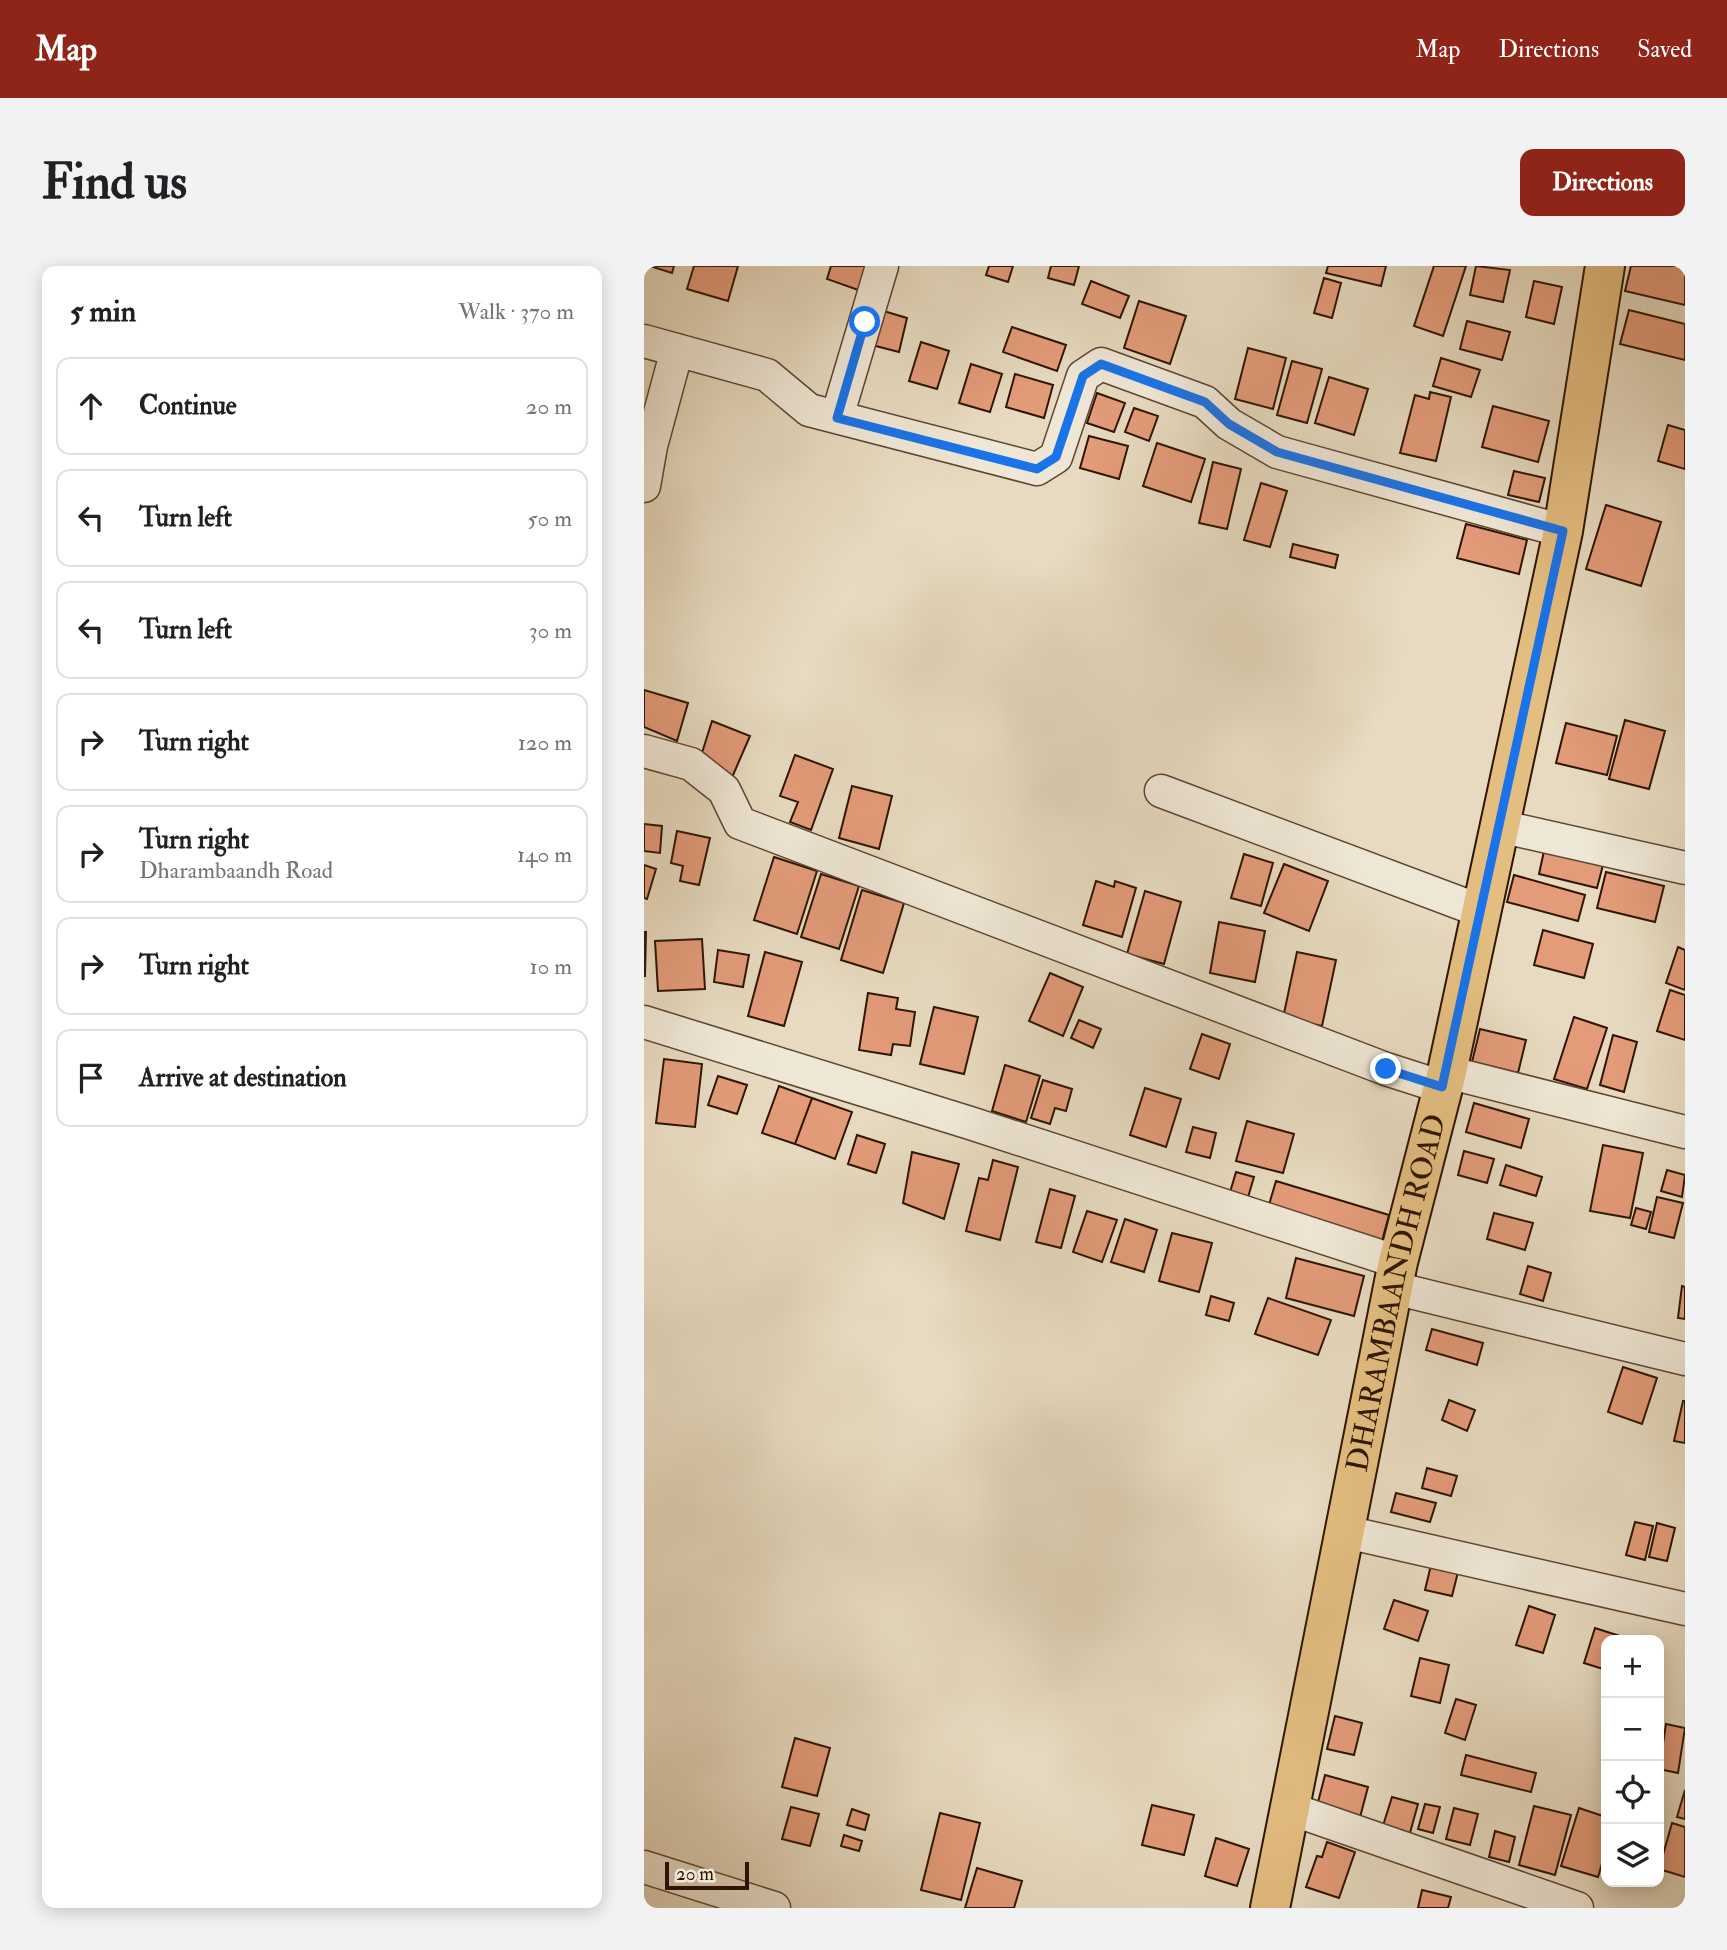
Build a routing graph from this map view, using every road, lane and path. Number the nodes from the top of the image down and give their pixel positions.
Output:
1 (882, 266) edge
2 (1605, 266) edge
3 (644, 341) edge
4 (677, 350) junction
5 (837, 418) junction
6 (644, 486) edge
7 (1563, 531) junction
8 (644, 751) edge
9 (1161, 791) dead end
10 (1499, 825) junction
11 (1685, 868) edge
12 (1481, 911) junction
13 (644, 1022) edge
14 (1444, 1080) junction
15 (1685, 1132) edge
16 (1396, 1275) junction
17 (1685, 1359) edge
18 (1346, 1532) junction
19 (1685, 1609) edge
20 (1291, 1809) junction
21 (644, 1867) edge
22 (774, 1908) edge
23 (1270, 1908) edge
24 (1577, 1908) edge

1 - 5 street
2 - 7 main road, DHARAMBAANDH ROAD
3 - 4 street
4 - 5 street
4 - 6 street
5 - 7 street
7 - 10 main road, DHARAMBAANDH ROAD
8 - 14 street
9 - 12 street
10 - 11 street
10 - 12 main road, DHARAMBAANDH ROAD
12 - 14 main road, DHARAMBAANDH ROAD
13 - 16 street
14 - 15 street
14 - 16 main road, DHARAMBAANDH ROAD
16 - 17 street
16 - 18 main road, DHARAMBAANDH ROAD
18 - 19 street
18 - 20 main road, DHARAMBAANDH ROAD
20 - 23 main road, DHARAMBAANDH ROAD
20 - 24 street
21 - 22 street

